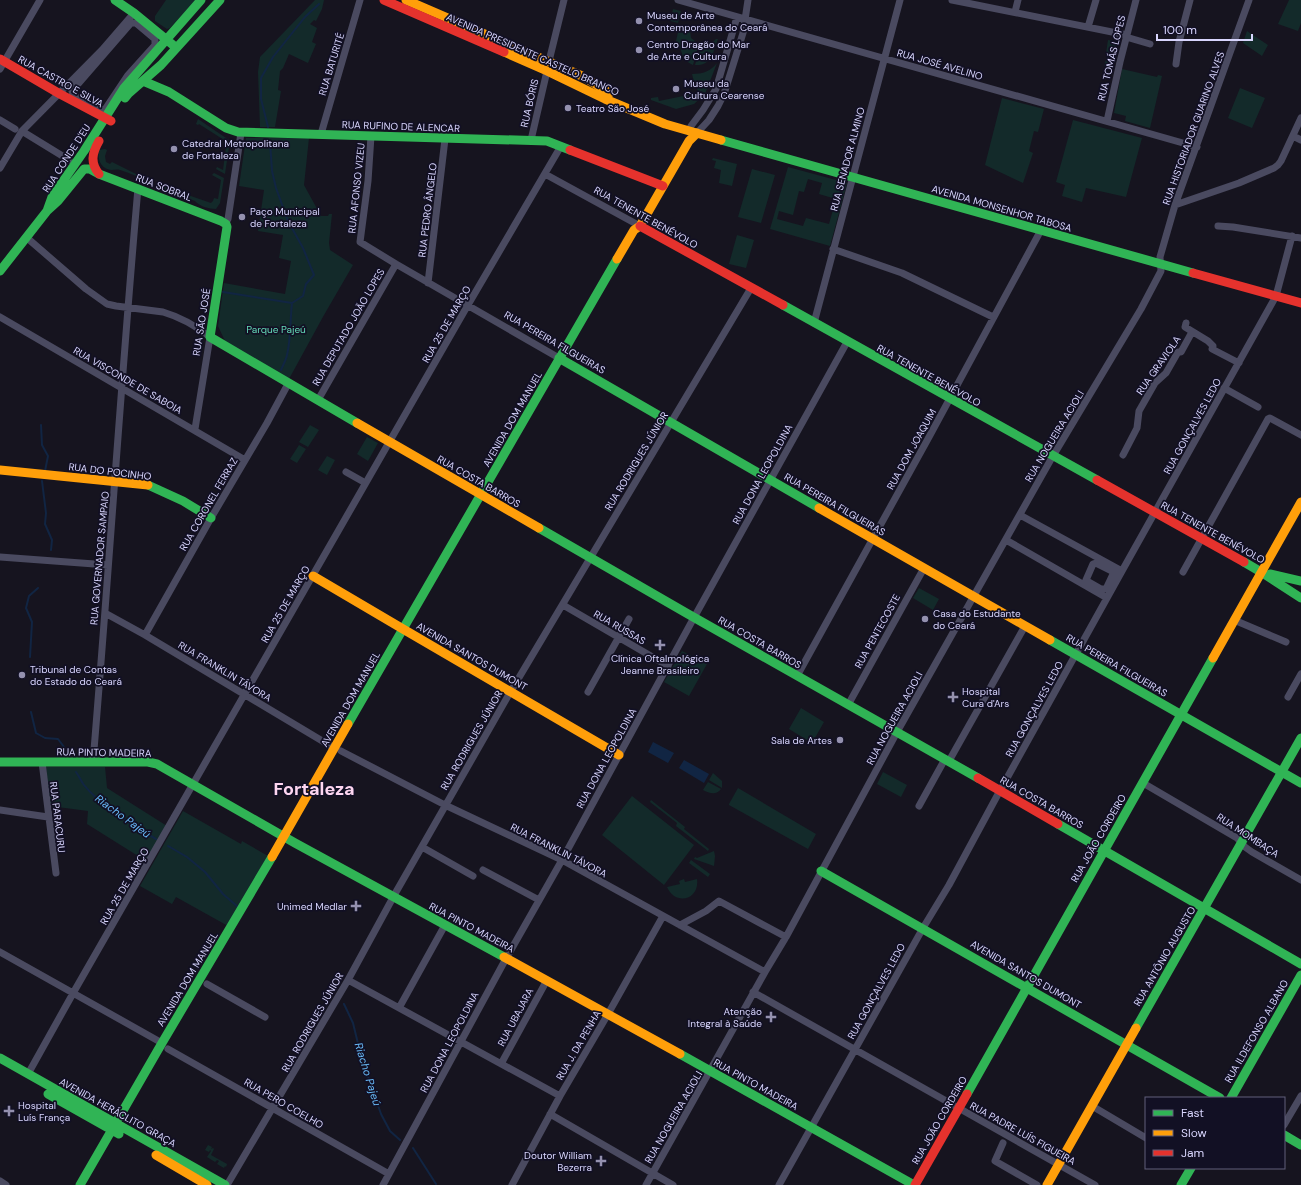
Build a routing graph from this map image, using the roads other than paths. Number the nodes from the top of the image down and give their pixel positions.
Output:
1 (40, 0) edge
2 (115, 0) edge
3 (202, 0) edge
4 (220, 0) edge
5 (360, 0) edge
6 (384, 0) edge
7 (406, 0) edge
8 (564, 0) edge
9 (678, 0) edge
10 (748, 0) edge
11 (900, 0) edge
12 (952, 0) edge
13 (1018, 0) edge
14 (1096, 0) edge
15 (1136, 0) edge
16 (1190, 0) edge
17 (1249, 0) edge
18 (414, 2) edge
19 (1015, 12) junction
20 (134, 13) junction
21 (741, 18) junction
22 (136, 23) joint
23 (1088, 27) junction
24 (1127, 36) junction
25 (167, 39) junction
26 (1150, 44) dead end
27 (177, 48) junction
28 (885, 59) junction
29 (549, 61) junction
30 (1, 63) edge
31 (1176, 64) dead end
32 (547, 70) junction
33 (143, 80) junction
34 (60, 94) junction
35 (1301, 118) edge
36 (108, 119) junction
37 (0, 120) edge
38 (1107, 121) junction
39 (15, 129) dead end
40 (693, 130) junction
41 (25, 133) dead end
42 (241, 133) junction
43 (321, 134) junction
44 (371, 136) junction
45 (1292, 136) junction
46 (445, 139) junction
47 (531, 140) junction
48 (1301, 140) edge
49 (562, 146) junction
50 (1197, 147) junction
51 (69, 160) dead end
52 (0, 168) edge
53 (99, 174) junction
54 (545, 174) junction
55 (852, 177) junction
56 (664, 186) junction
57 (138, 188) junction
58 (1176, 205) junction
59 (47, 211) junction
60 (225, 220) junction
61 (640, 226) junction
62 (1218, 226) dead end
63 (1040, 230) junction
64 (1292, 236) junction
65 (26, 237) junction
66 (1301, 238) edge
67 (360, 242) joint
68 (833, 249) junction
69 (1160, 263) junction
70 (396, 264) junction
71 (0, 271) edge
72 (428, 283) junction
73 (751, 288) junction
74 (1276, 296) junction
75 (1301, 303) edge
76 (468, 305) junction
77 (128, 308) junction
78 (0, 317) edge
79 (993, 317) junction
80 (814, 323) junction
81 (1186, 323) dead end
82 (1192, 332) junction
83 (210, 337) junction
84 (847, 342) junction
85 (563, 360) junction
86 (1238, 363) junction
87 (288, 384) junction
88 (122, 388) junction
89 (1224, 388) junction
90 (950, 398) junction
91 (318, 400) junction
92 (1258, 407) dead end
93 (670, 422) junction
94 (195, 429) junction
95 (1301, 435) edge
96 (390, 442) junction
97 (1123, 455) dead end
98 (1053, 456) junction
99 (246, 460) junction
100 (0, 470) edge
101 (346, 472) dead end
102 (770, 480) junction
103 (362, 481) dead end
104 (115, 482) junction
105 (484, 497) junction
106 (1301, 502) edge
107 (1155, 512) junction
108 (1020, 515) junction
109 (211, 518) junction
110 (873, 538) junction
111 (1202, 538) junction
112 (1006, 540) junction
113 (1093, 555) junction
114 (0, 557) edge
115 (591, 558) junction
116 (108, 565) junction
117 (924, 568) junction
118 (1122, 571) junction
119 (1183, 572) dead end
120 (1261, 572) junction
121 (313, 576) junction
122 (1301, 581) edge
123 (1079, 582) junction
124 (973, 596) junction
125 (1108, 598) junction
126 (1301, 598) edge
127 (563, 605) junction
128 (105, 613) junction
129 (694, 618) junction
130 (628, 619) dead end
131 (1234, 620) junction
132 (1025, 626) junction
133 (406, 631) junction
134 (145, 635) junction
135 (618, 637) junction
136 (1286, 642) dead end
137 (1076, 654) junction
138 (668, 666) junction
139 (1301, 674) edge
140 (797, 676) junction
141 (511, 691) junction
142 (588, 692) dead end
143 (245, 694) junction
144 (1288, 697) dead end
145 (848, 705) junction
146 (1181, 714) junction
147 (897, 732) junction
148 (1301, 738) edge
149 (338, 749) junction
150 (619, 755) junction
151 (947, 760) junction
152 (0, 762) edge
153 (42, 762) junction
154 (93, 762) junction
155 (1282, 772) junction
156 (1143, 783) junction
157 (1301, 783) edge
158 (193, 785) junction
159 (1000, 790) junction
160 (446, 805) junction
161 (919, 806) dead end
162 (0, 810) edge
163 (48, 817) junction
164 (287, 838) junction
165 (1242, 843) junction
166 (422, 847) junction
167 (1104, 850) junction
168 (562, 860) junction
169 (483, 870) dead end
170 (821, 872) junction
171 (56, 874) dead end
172 (473, 876) dead end
173 (1301, 880) edge
174 (393, 897) junction
175 (539, 900) junction
176 (1204, 908) junction
177 (663, 916) junction
178 (445, 925) junction
179 (680, 925) junction
180 (923, 928) junction
181 (786, 937) junction
182 (0, 952) edge
183 (506, 958) junction
184 (1301, 964) edge
185 (765, 972) junction
186 (1301, 975) edge
187 (348, 980) junction
188 (547, 980) junction
189 (207, 984) junction
190 (1026, 987) junction
191 (753, 992) junction
192 (73, 993) junction
193 (399, 1008) junction
194 (608, 1014) junction
195 (265, 1017) dead end
196 (461, 1042) junction
197 (1126, 1045) junction
198 (165, 1046) junction
199 (856, 1050) junction
200 (0, 1058) edge
201 (501, 1064) junction
202 (0, 1067) edge
203 (710, 1071) junction
204 (28, 1074) junction
205 (560, 1096) junction
206 (1301, 1096) edge
207 (1218, 1097) edge
208 (1232, 1097) edge
209 (1092, 1106) junction
210 (273, 1108) junction
211 (958, 1108) junction
212 (550, 1114) junction
213 (1285, 1123) edge
214 (811, 1128) junction
215 (118, 1129) junction
216 (1285, 1136) edge
217 (1145, 1137) edge
218 (1003, 1143) dead end
219 (1301, 1145) edge
220 (1059, 1164) junction
221 (1190, 1169) edge
222 (652, 1173) junction
223 (389, 1174) junction
224 (0, 1182) edge
225 (515, 1184) edge
226 (6, 1185) edge
227 (80, 1185) edge
228 (89, 1185) edge
229 (207, 1185) edge
230 (226, 1185) edge
231 (384, 1185) edge
232 (646, 1185) edge
233 (673, 1185) edge
234 (779, 1185) edge
235 (914, 1185) edge
236 (1037, 1185) edge
237 (1047, 1185) edge
238 (1095, 1185) edge
239 (1181, 1185) edge

1 - 30 street
2 - 20 main road
3 - 25 main road
4 - 27 main road
5 - 43 street, RUA BATURITÉ
6 - 32 main road, AVENIDA PRESIDENTE CASTELO BRANCO
7 - 18 main road, AVENIDA PRESIDENTE CASTELO BRANCO
8 - 29 street
9 - 21 street, RUA JOSÉ AVELINO
10 - 21 street
11 - 28 street, RUA SENADOR ALMINO
12 - 19 street
13 - 19 street
14 - 23 street
15 - 24 street, RUA TOMÁS LOPES
16 - 31 street
17 - 50 street, RUA HISTORIADOR GUARINO ALVES
18 - 29 main road, AVENIDA PRESIDENTE CASTELO BRANCO
19 - 23 street
20 - 25 main road
20 - 34 street
21 - 28 street, RUA JOSÉ AVELINO
21 - 40 street
21 - 40 street
22 - 22 street
23 - 24 street
24 - 26 street
24 - 38 street, RUA TOMÁS LOPES
25 - 27 main road
25 - 36 main road
27 - 33 main road
28 - 38 street, RUA JOSÉ AVELINO
28 - 55 street, RUA SENADOR ALMINO
29 - 40 main road, AVENIDA PRESIDENTE CASTELO BRANCO
30 - 34 main road, RUA CASTRO E SILVA
32 - 40 main road, AVENIDA PRESIDENTE CASTELO BRANCO
32 - 47 street, RUA BÓRIS
33 - 36 main road
33 - 42 main road, RUA RUFINO DE ALENCAR
34 - 36 main road, RUA CASTRO E SILVA
34 - 52 street
35 - 45 street
36 - 53 main road, RUA CONDE D'EU
36 - 59 main road, RUA CONDE D'EU
37 - 39 street
38 - 50 street, RUA JOSÉ AVELINO
40 - 55 main road, AVENIDA MONSENHOR TABOSA
40 - 56 main road, AVENIDA DOM MANUEL
41 - 51 street
42 - 43 main road, RUA RUFINO DE ALENCAR
42 - 60 street, RUA SÃO JOSÉ
43 - 44 main road, RUA RUFINO DE ALENCAR
44 - 46 main road, RUA RUFINO DE ALENCAR
44 - 67 street, RUA AFONSO VIZEU
45 - 48 street
45 - 58 street
46 - 47 main road, RUA RUFINO DE ALENCAR
46 - 72 street, RUA PEDRO ÂNGELO
47 - 49 main road, RUA RUFINO DE ALENCAR
49 - 54 street, RUA 25 DE MARÇO
49 - 56 main road, RUA RUFINO DE ALENCAR
50 - 58 street, RUA HISTORIADOR GUARINO ALVES
53 - 57 main road, RUA SOBRAL
53 - 59 main road, RUA CONDE D'EU
54 - 61 street, RUA TENENTE BENÉVOLO
54 - 76 street, RUA 25 DE MARÇO
55 - 63 main road, AVENIDA MONSENHOR TABOSA
55 - 68 street, RUA SENADOR ALMINO
56 - 61 main road, AVENIDA DOM MANUEL
57 - 60 main road, RUA SOBRAL
57 - 77 street, RUA GOVERNADOR SAMPAIO
58 - 69 street, RUA HISTORIADOR GUARINO ALVES
59 - 65 main road, RUA CONDE D'EU
60 - 83 main road, RUA SÃO JOSÉ
61 - 73 main road, RUA TENENTE BENÉVOLO
61 - 85 main road, AVENIDA DOM MANUEL
62 - 64 street
63 - 69 main road, AVENIDA MONSENHOR TABOSA
63 - 79 street, RUA DOM JOAQUIM
64 - 66 street
64 - 74 street, RUA GONÇALVES LEDO
65 - 71 main road, RUA CONDE D'EU
65 - 77 street
67 - 70 street, RUA PEREIRA FILGUEIRAS
68 - 79 street
68 - 80 street, RUA SENADOR ALMINO
69 - 74 main road, AVENIDA MONSENHOR TABOSA
69 - 98 street, RUA NOGUEIRA ACIOLI
70 - 72 street, RUA PEREIRA FILGUEIRAS
70 - 91 street, RUA DEPUTADO JOÃO LOPES
72 - 76 street, RUA PEREIRA FILGUEIRAS
73 - 80 main road, RUA TENENTE BENÉVOLO
73 - 93 street, RUA RODRIGUES JÚNIOR
74 - 75 main road, AVENIDA MONSENHOR TABOSA
74 - 86 street, RUA GONÇALVES LEDO
76 - 85 street, RUA PEREIRA FILGUEIRAS
76 - 96 street, RUA 25 DE MARÇO
77 - 83 street
77 - 88 street, RUA GOVERNADOR SAMPAIO
78 - 88 street, RUA VISCONDE DE SABOIA
79 - 90 street, RUA DOM JOAQUIM
80 - 84 main road, RUA TENENTE BENÉVOLO
81 - 82 street
82 - 86 street
82 - 97 street, RUA GRAVIOLA
83 - 87 main road, RUA COSTA BARROS
83 - 94 street, RUA SÃO JOSÉ
84 - 90 main road, RUA TENENTE BENÉVOLO
84 - 102 street, RUA DONA LEOPOLDINA
85 - 93 main road, RUA PEREIRA FILGUEIRAS
85 - 105 main road, AVENIDA DOM MANUEL
86 - 89 street, RUA GONÇALVES LEDO
87 - 91 main road, RUA COSTA BARROS
87 - 99 street, RUA CORONEL FERRAZ
88 - 94 street, RUA VISCONDE DE SABOIA
88 - 104 street, RUA GOVERNADOR SAMPAIO
89 - 92 street
89 - 107 street, RUA GONÇALVES LEDO
90 - 98 main road, RUA TENENTE BENÉVOLO
90 - 110 street, RUA DOM JOAQUIM
91 - 96 main road, RUA COSTA BARROS
93 - 102 main road, RUA PEREIRA FILGUEIRAS
93 - 115 street, RUA RODRIGUES JÚNIOR
94 - 99 street, RUA VISCONDE DE SABOIA
95 - 111 street
96 - 105 main road, RUA COSTA BARROS
96 - 121 street, RUA 25 DE MARÇO
98 - 107 main road, RUA TENENTE BENÉVOLO
98 - 108 street, RUA NOGUEIRA ACIOLI
99 - 109 street, RUA CORONEL FERRAZ
100 - 104 main road, RUA DO POCINHO
101 - 103 street
102 - 110 main road, RUA PEREIRA FILGUEIRAS
102 - 129 street, RUA DONA LEOPOLDINA
104 - 109 main road, RUA DO POCINHO
104 - 116 street, RUA GOVERNADOR SAMPAIO
105 - 115 main road, RUA COSTA BARROS
105 - 133 main road, AVENIDA DOM MANUEL
106 - 120 main road, RUA JOÃO CORDEIRO
107 - 111 main road, RUA TENENTE BENÉVOLO
107 - 118 street, RUA GONÇALVES LEDO
108 - 112 street, RUA NOGUEIRA ACIOLI
108 - 113 street
109 - 134 street, RUA CORONEL FERRAZ
110 - 117 main road, RUA PEREIRA FILGUEIRAS
110 - 140 street, RUA DOM JOAQUIM
111 - 119 street
111 - 120 main road, RUA TENENTE BENÉVOLO
112 - 123 street
112 - 124 street, RUA NOGUEIRA ACIOLI
113 - 118 street
113 - 123 street
114 - 116 street
115 - 127 street, RUA RODRIGUES JÚNIOR
115 - 129 main road, RUA COSTA BARROS
116 - 128 street, RUA GOVERNADOR SAMPAIO
117 - 124 main road, RUA PEREIRA FILGUEIRAS
117 - 145 street, RUA PENTECOSTE
118 - 125 street, RUA GONÇALVES LEDO
120 - 122 main road
120 - 126 main road, RUA TENENTE BENÉVOLO
120 - 131 main road, RUA JOÃO CORDEIRO
121 - 133 main road, AVENIDA SANTOS DUMONT
121 - 143 street, RUA 25 DE MARÇO
123 - 125 street
124 - 132 main road, RUA PEREIRA FILGUEIRAS
124 - 147 street, RUA NOGUEIRA ACIOLI
125 - 137 street, RUA GONÇALVES LEDO
127 - 135 street, RUA RUSSAS
127 - 141 street, RUA RODRIGUES JÚNIOR
128 - 134 street, RUA FRANKLIN TÁVORA
128 - 154 street, RUA GOVERNADOR SAMPAIO
129 - 138 street, RUA DONA LEOPOLDINA
129 - 140 main road, RUA COSTA BARROS
130 - 135 street
131 - 136 street
131 - 146 main road, RUA JOÃO CORDEIRO
132 - 137 main road, RUA PEREIRA FILGUEIRAS
132 - 151 street
133 - 141 main road, AVENIDA SANTOS DUMONT
133 - 149 main road, AVENIDA DOM MANUEL
134 - 143 street, RUA FRANKLIN TÁVORA
135 - 138 street, RUA RUSSAS
135 - 142 street
137 - 146 main road, RUA PEREIRA FILGUEIRAS
137 - 159 street, RUA GONÇALVES LEDO
138 - 150 street, RUA DONA LEOPOLDINA
139 - 144 street
140 - 145 main road, RUA COSTA BARROS
141 - 150 main road, AVENIDA SANTOS DUMONT
141 - 160 street, RUA RODRIGUES JÚNIOR
143 - 149 street, RUA FRANKLIN TÁVORA
143 - 158 street, RUA 25 DE MARÇO
145 - 147 main road, RUA COSTA BARROS
146 - 155 main road, RUA PEREIRA FILGUEIRAS
146 - 156 main road, RUA JOÃO CORDEIRO
147 - 151 main road, RUA COSTA BARROS
147 - 170 street, RUA NOGUEIRA ACIOLI
148 - 155 main road, RUA ANTÔNIO AUGUSTO
149 - 160 street, RUA FRANKLIN TÁVORA
149 - 164 main road, AVENIDA DOM MANUEL
150 - 168 street, RUA DONA LEOPOLDINA
151 - 159 main road, RUA COSTA BARROS
151 - 161 street
152 - 153 main road, RUA PINTO MADEIRA
153 - 154 main road, RUA PINTO MADEIRA
153 - 163 street, RUA PARACURU
154 - 158 main road, RUA PINTO MADEIRA
155 - 157 main road, RUA PEREIRA FILGUEIRAS
155 - 165 main road, RUA ANTÔNIO AUGUSTO
156 - 165 street, RUA MOMBAÇA
156 - 167 main road, RUA JOÃO CORDEIRO
158 - 164 main road, RUA PINTO MADEIRA
158 - 192 street, RUA 25 DE MARÇO
159 - 167 main road, RUA COSTA BARROS
159 - 180 street, RUA GONÇALVES LEDO
160 - 166 street, RUA RODRIGUES JÚNIOR
160 - 168 street, RUA FRANKLIN TÁVORA
162 - 163 street
163 - 171 street, RUA PARACURU
164 - 174 main road, RUA PINTO MADEIRA
164 - 189 main road, AVENIDA DOM MANUEL
164 - 198 main road, AVENIDA DOM MANUEL
165 - 173 street, RUA MOMBAÇA
165 - 176 main road, RUA ANTÔNIO AUGUSTO
166 - 172 street
166 - 174 street, RUA RODRIGUES JÚNIOR
167 - 176 main road, RUA COSTA BARROS
167 - 190 main road, RUA JOÃO CORDEIRO
168 - 175 street, RUA DONA LEOPOLDINA
168 - 177 street, RUA FRANKLIN TÁVORA
169 - 175 street
170 - 180 main road, AVENIDA SANTOS DUMONT
170 - 181 street, RUA NOGUEIRA ACIOLI
174 - 178 main road, RUA PINTO MADEIRA
174 - 187 street, RUA RODRIGUES JÚNIOR
175 - 183 street, RUA DONA LEOPOLDINA
176 - 184 main road, RUA COSTA BARROS
176 - 197 main road, RUA ANTÔNIO AUGUSTO
177 - 179 street, RUA FRANKLIN TÁVORA
177 - 194 street, RUA J. DA PENHA
178 - 183 main road, RUA PINTO MADEIRA
178 - 193 street
179 - 181 street
179 - 185 street, RUA FRANKLIN TÁVORA
180 - 190 main road, AVENIDA SANTOS DUMONT
180 - 199 street, RUA GONÇALVES LEDO
181 - 185 street, RUA NOGUEIRA ACIOLI
182 - 192 street, RUA PERO COELHO
183 - 188 main road, RUA PINTO MADEIRA
183 - 196 street, RUA DONA LEOPOLDINA
185 - 191 street, RUA NOGUEIRA ACIOLI
186 - 208 main road, RUA ILDEFONSO ALBANO
187 - 193 street
187 - 210 street, RUA RODRIGUES JÚNIOR
188 - 194 main road, RUA PINTO MADEIRA
188 - 201 street, RUA UBAJARA
189 - 195 street
189 - 198 main road, AVENIDA DOM MANUEL
190 - 197 main road, AVENIDA SANTOS DUMONT
190 - 211 main road, RUA JOÃO CORDEIRO
191 - 199 street, RUA PADRE LUÍS FIGUEIRA
191 - 203 street, RUA NOGUEIRA ACIOLI
192 - 198 street, RUA PERO COELHO
192 - 204 street, RUA 25 DE MARÇO
193 - 196 street
194 - 203 main road, RUA PINTO MADEIRA
194 - 205 street, RUA J. DA PENHA
196 - 201 street
196 - 223 street, RUA DONA LEOPOLDINA
197 - 207 main road, AVENIDA SANTOS DUMONT
197 - 209 main road, RUA ANTÔNIO AUGUSTO
198 - 210 street, RUA PERO COELHO
198 - 215 main road, AVENIDA DOM MANUEL
199 - 211 street, RUA PADRE LUÍS FIGUEIRA
199 - 214 street, RUA GONÇALVES LEDO
200 - 204 main road, AVENIDA HERÁCLITO GRAÇA
201 - 205 street
202 - 215 main road, AVENIDA HERÁCLITO GRAÇA
203 - 214 main road, RUA PINTO MADEIRA
203 - 222 street, RUA NOGUEIRA ACIOLI
204 - 215 main road, AVENIDA HERÁCLITO GRAÇA
205 - 212 street, RUA J. DA PENHA
206 - 213 street
209 - 217 street
209 - 220 main road, RUA ANTÔNIO AUGUSTO
210 - 223 street, RUA PERO COELHO
210 - 230 street, RUA RODRIGUES JÚNIOR
211 - 220 street, RUA PADRE LUÍS FIGUEIRA
211 - 235 main road, RUA JOÃO CORDEIRO
212 - 222 street
212 - 225 street, RUA J. DA PENHA
214 - 234 street, RUA GONÇALVES LEDO
214 - 235 main road, RUA PINTO MADEIRA
215 - 227 main road, AVENIDA DOM MANUEL
215 - 228 main road, AVENIDA DOM MANUEL
215 - 229 main road, AVENIDA HERÁCLITO GRAÇA
215 - 230 main road, AVENIDA HERÁCLITO GRAÇA
216 - 219 main road
218 - 236 street
220 - 237 main road, RUA ANTÔNIO AUGUSTO
220 - 238 street, RUA PADRE LUÍS FIGUEIRA
221 - 239 main road
222 - 232 street, RUA NOGUEIRA ACIOLI
222 - 233 street
223 - 231 street, RUA DONA LEOPOLDINA
224 - 226 street

